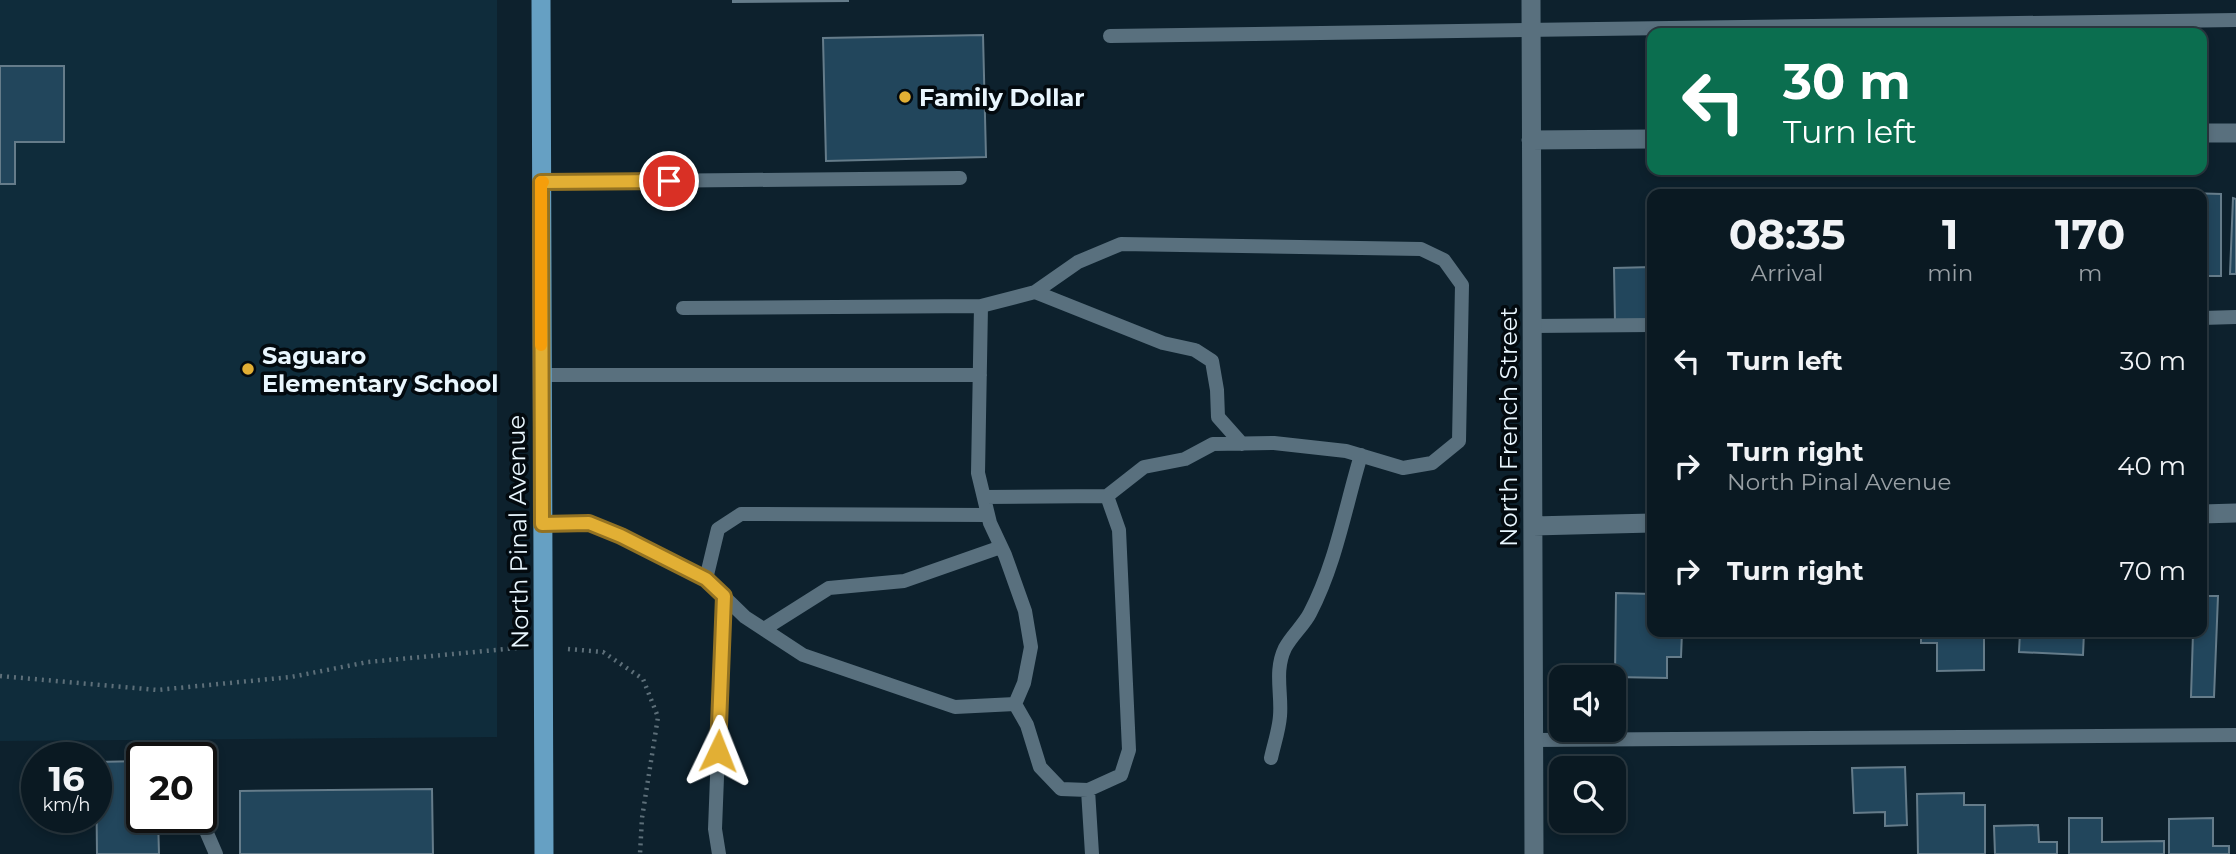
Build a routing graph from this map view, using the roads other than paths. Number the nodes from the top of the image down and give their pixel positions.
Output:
1 (541, 0) edge
2 (1531, 0) edge
3 (2236, 20) edge
4 (1766, 28) edge
5 (1647, 30) edge
6 (1531, 32) junction
7 (1110, 36) dead end
8 (2207, 133) edge
9 (2236, 133) edge
10 (1647, 139) edge
11 (1531, 140) junction
12 (960, 178) dead end
13 (541, 182) junction
14 (1035, 292) junction
15 (981, 306) junction
16 (683, 308) dead end
17 (2236, 317) edge
18 (2207, 318) edge
19 (1647, 325) edge
20 (1532, 326) junction
21 (541, 374) junction
22 (980, 374) junction
23 (1242, 444) junction
24 (1362, 455) junction
25 (1107, 496) junction
26 (984, 498) junction
27 (2236, 513) edge
28 (2207, 514) edge
29 (988, 515) junction
30 (1647, 523) edge
31 (542, 524) junction
32 (1533, 526) junction
33 (1001, 547) junction
34 (706, 579) junction
35 (724, 596) junction
36 (764, 629) junction
37 (1016, 704) junction
38 (2236, 735) edge
39 (1534, 740) junction
40 (1271, 758) dead end
41 (1088, 790) junction
42 (207, 833) edge
43 (216, 854) edge
44 (544, 854) edge
45 (719, 854) edge
46 (1092, 854) edge
47 (1534, 854) edge

1 - 13 main road, North Pinal Avenue
2 - 6 street, North French Street
3 - 4 lane
5 - 6 lane
6 - 7 lane
6 - 11 street, North French Street
8 - 9 street
10 - 11 street
11 - 20 street, North French Street
12 - 13 lane
13 - 21 main road, North Pinal Avenue
14 - 15 lane
14 - 23 lane
14 - 24 lane
15 - 16 lane
15 - 22 lane
17 - 18 lane
19 - 20 lane
20 - 32 street, North French Street
21 - 22 lane
21 - 31 main road, North Pinal Avenue
22 - 26 lane
23 - 24 lane
23 - 25 lane
24 - 40 lane
25 - 26 lane
25 - 41 lane
26 - 29 lane
27 - 28 street
29 - 33 lane
29 - 34 lane
30 - 32 street
31 - 34 lane
31 - 44 main road, North Pinal Avenue
32 - 39 street, North French Street
33 - 36 lane
33 - 37 lane
34 - 35 lane
35 - 36 lane
35 - 45 lane
36 - 37 lane
37 - 41 lane
38 - 39 lane
39 - 47 street, North French Street
41 - 46 lane
42 - 43 lane

